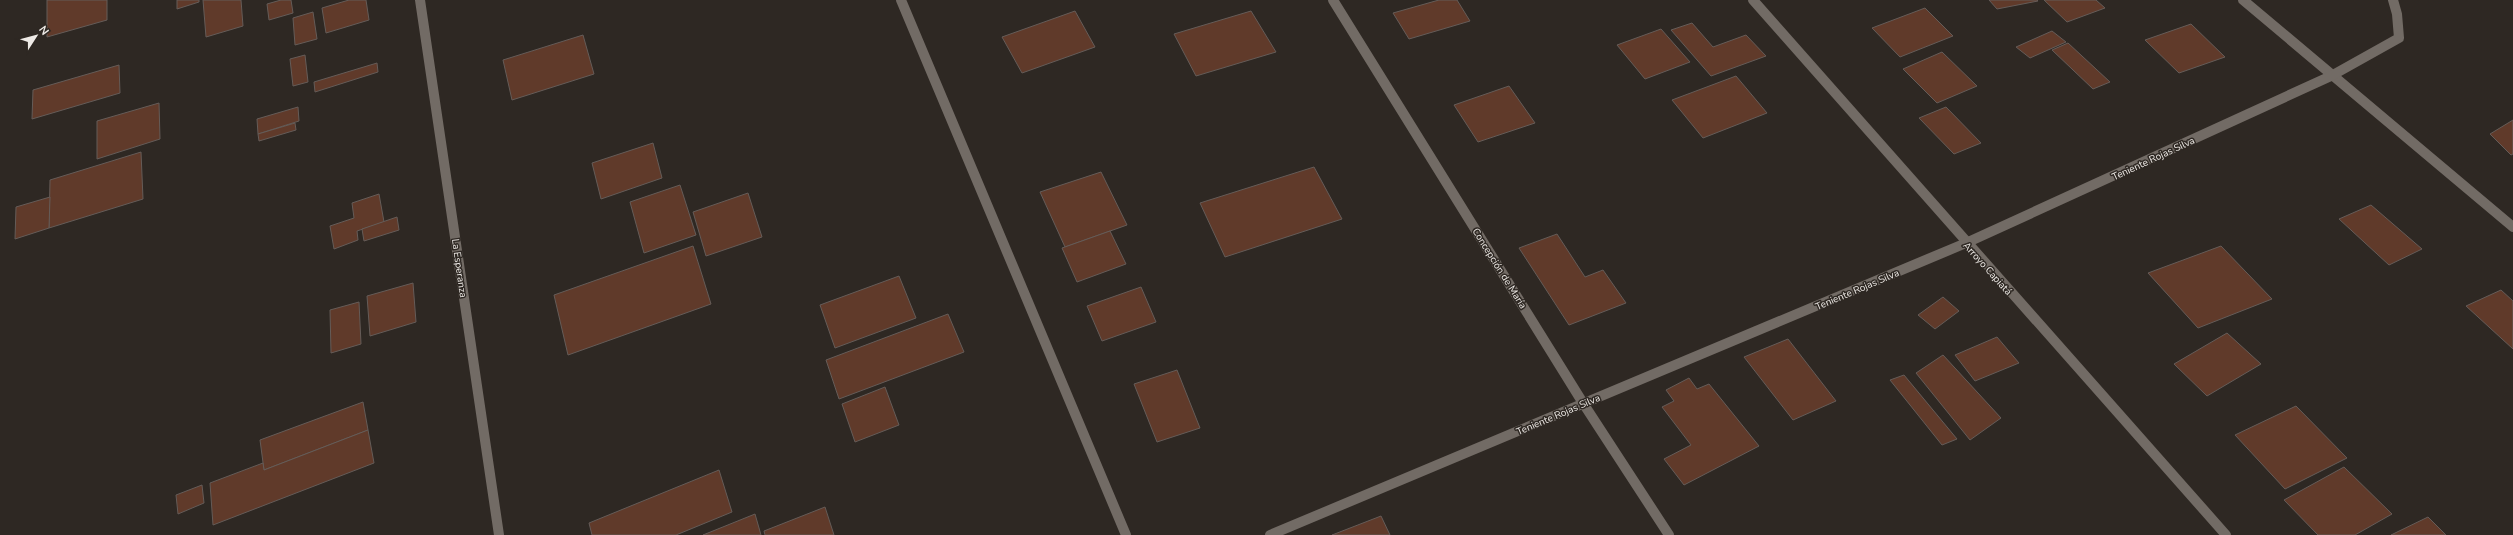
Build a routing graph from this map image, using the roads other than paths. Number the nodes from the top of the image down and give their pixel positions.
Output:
1 (420, 0) edge
2 (901, 0) edge
3 (1333, 0) edge
4 (1753, 0) edge
5 (2243, 0) edge
6 (2393, 0) edge
7 (2331, 76) junction
8 (2513, 228) edge
9 (1966, 243) junction
10 (1583, 403) junction
11 (499, 535) edge
12 (1126, 535) edge
13 (1270, 535) edge
14 (1668, 535) edge
15 (2226, 535) edge

1 - 11 street, La Esperanza
2 - 12 street
3 - 10 street, Concepción de María
4 - 9 street, Arroyo Capiatá
5 - 7 street
6 - 7 street, Teniente Rojas Silva
7 - 8 street
7 - 9 street, Teniente Rojas Silva
9 - 10 street, Teniente Rojas Silva
9 - 15 street, Arroyo Capiatá
10 - 13 street, Teniente Rojas Silva
10 - 14 street, Concepción de María

